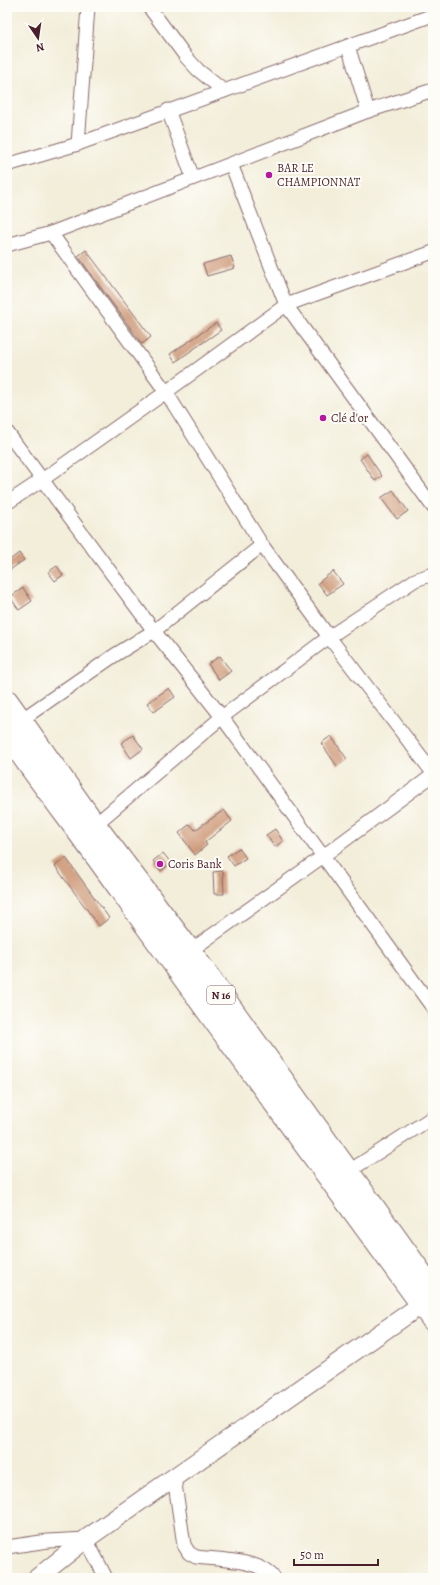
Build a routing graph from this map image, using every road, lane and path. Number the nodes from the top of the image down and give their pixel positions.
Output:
1 (88, 7) edge
2 (149, 7) edge
3 (433, 15) edge
4 (348, 46) junction
5 (224, 90) junction
6 (433, 90) edge
7 (168, 110) junction
8 (368, 110) junction
9 (78, 144) junction
10 (231, 164) junction
11 (7, 165) edge
12 (193, 178) junction
13 (51, 233) junction
14 (7, 245) edge
15 (433, 252) edge
16 (286, 305) junction
17 (166, 392) junction
18 (7, 432) edge
19 (42, 480) junction
20 (7, 503) edge
21 (433, 507) edge
22 (262, 544) junction
23 (433, 574) edge
24 (154, 630) junction
25 (328, 637) junction
26 (7, 701) edge
27 (222, 717) junction
28 (14, 727) edge
29 (433, 774) edge
30 (87, 830) junction
31 (322, 857) junction
32 (190, 951) junction
33 (433, 1008) edge
34 (433, 1117) edge
35 (340, 1178) junction
36 (430, 1303) edge
37 (174, 1476) junction
38 (86, 1538) junction
39 (7, 1547) edge
40 (37, 1578) edge
41 (106, 1578) edge
42 (274, 1578) edge

1 - 9 street
2 - 5 street
3 - 4 street
4 - 5 street
4 - 8 street
5 - 7 street
6 - 8 street
7 - 9 street
7 - 12 street
8 - 10 street
9 - 11 street
10 - 12 street
10 - 16 street
12 - 13 street
13 - 14 street
13 - 17 street
15 - 16 street
16 - 17 street
16 - 21 street
17 - 19 street
17 - 22 street
18 - 19 street
19 - 20 street
19 - 24 street
22 - 24 street
22 - 25 street
23 - 25 street
24 - 27 street
24 - 28 street
25 - 27 street
25 - 29 street
26 - 28 highway, N 16
27 - 30 street
27 - 31 street
28 - 30 highway, N 16
29 - 31 street
30 - 32 highway, N 16
30 - 35 highway, N 16
31 - 32 street
31 - 33 street
32 - 35 highway, N 16
34 - 35 street
35 - 36 highway, N 16
36 - 37 street
37 - 38 street
37 - 42 street
38 - 39 street
38 - 40 street
38 - 41 street

